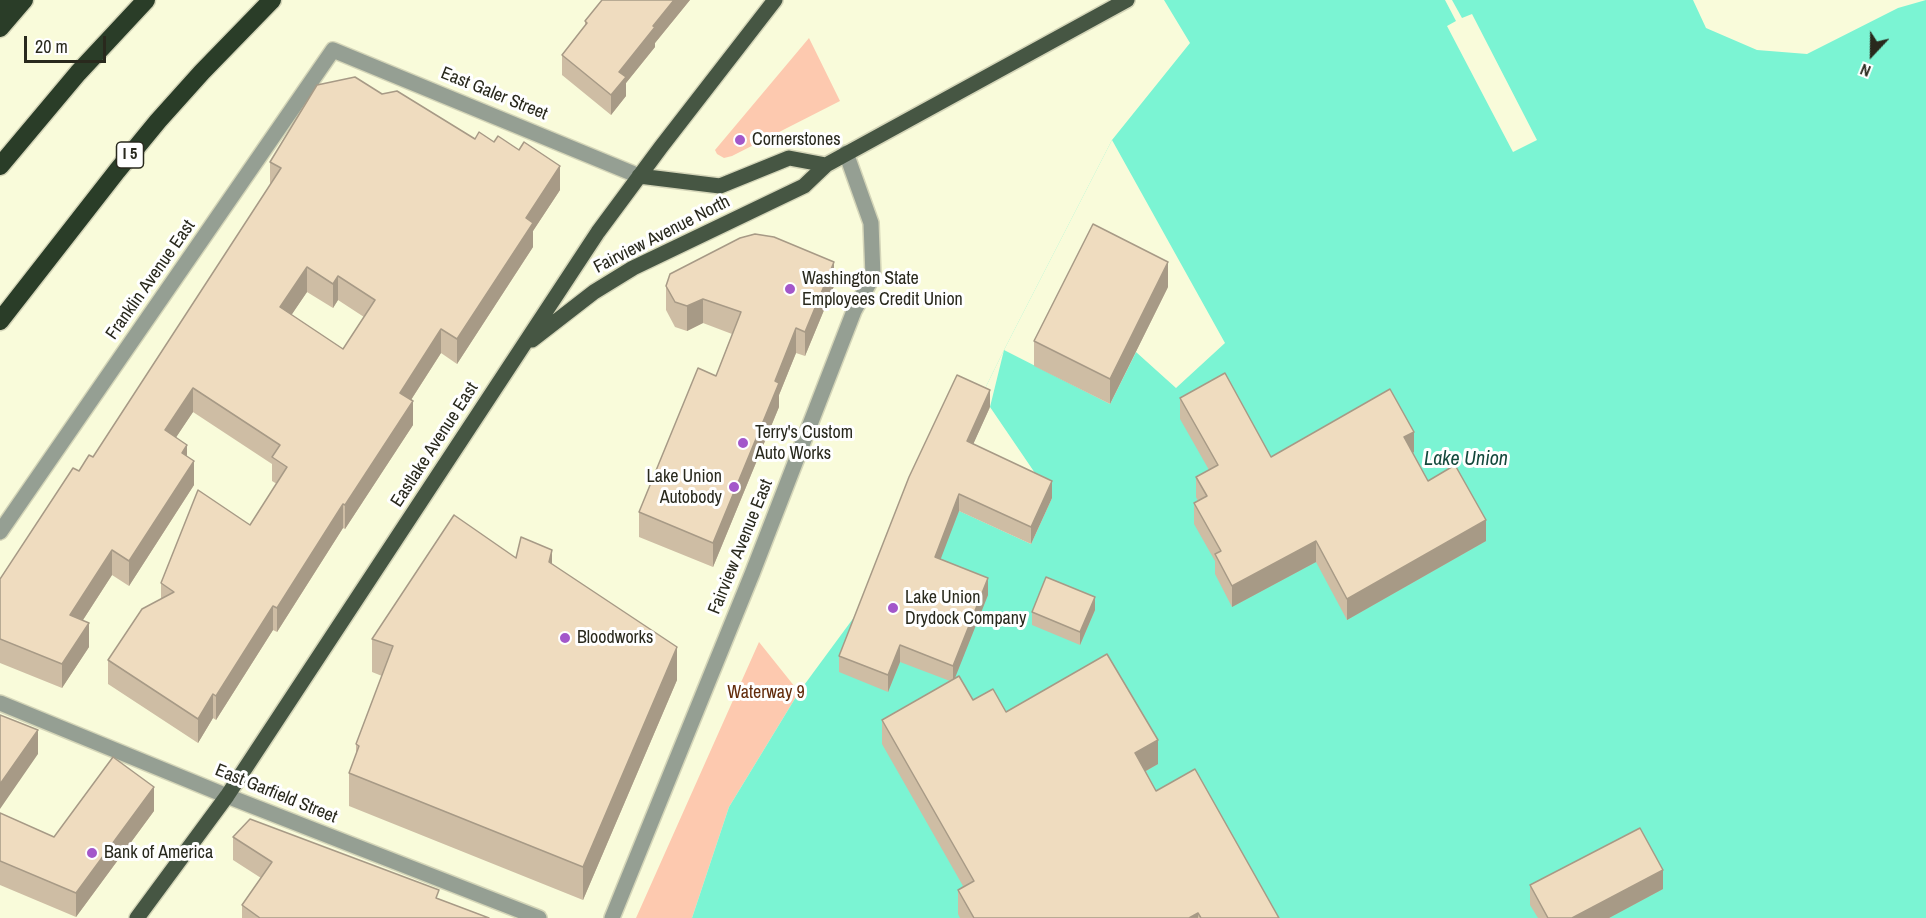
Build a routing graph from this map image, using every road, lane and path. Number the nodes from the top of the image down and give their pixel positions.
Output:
1 (6, 0) edge
2 (24, 0) edge
3 (146, 0) edge
4 (272, 0) edge
5 (775, 0) edge
6 (1127, 0) edge
7 (0, 5) edge
8 (0, 28) edge
9 (333, 50) joint
10 (846, 153) junction
11 (826, 165) junction
12 (0, 166) edge
13 (639, 176) junction
14 (0, 321) edge
15 (521, 350) junction
16 (0, 532) edge
17 (0, 703) edge
18 (227, 796) junction
19 (137, 918) edge
20 (539, 918) edge
21 (612, 918) edge

1 - 7 highway
2 - 8 highway
3 - 12 highway
4 - 14 highway, I 5
5 - 13 main road, Eastlake Avenue East
6 - 10 main road, Fairview Avenue North
9 - 13 street, East Galer Street
9 - 16 street, Franklin Avenue East
10 - 11 main road, Fairview Avenue North
10 - 21 street, Fairview Avenue East
11 - 13 main road, Fairview Avenue North
11 - 15 main road, Fairview Avenue North
13 - 15 main road, Eastlake Avenue East
15 - 18 main road, Eastlake Avenue East
17 - 18 street, East Garfield Street
18 - 19 main road, Eastlake Avenue East
18 - 20 street, East Garfield Street

